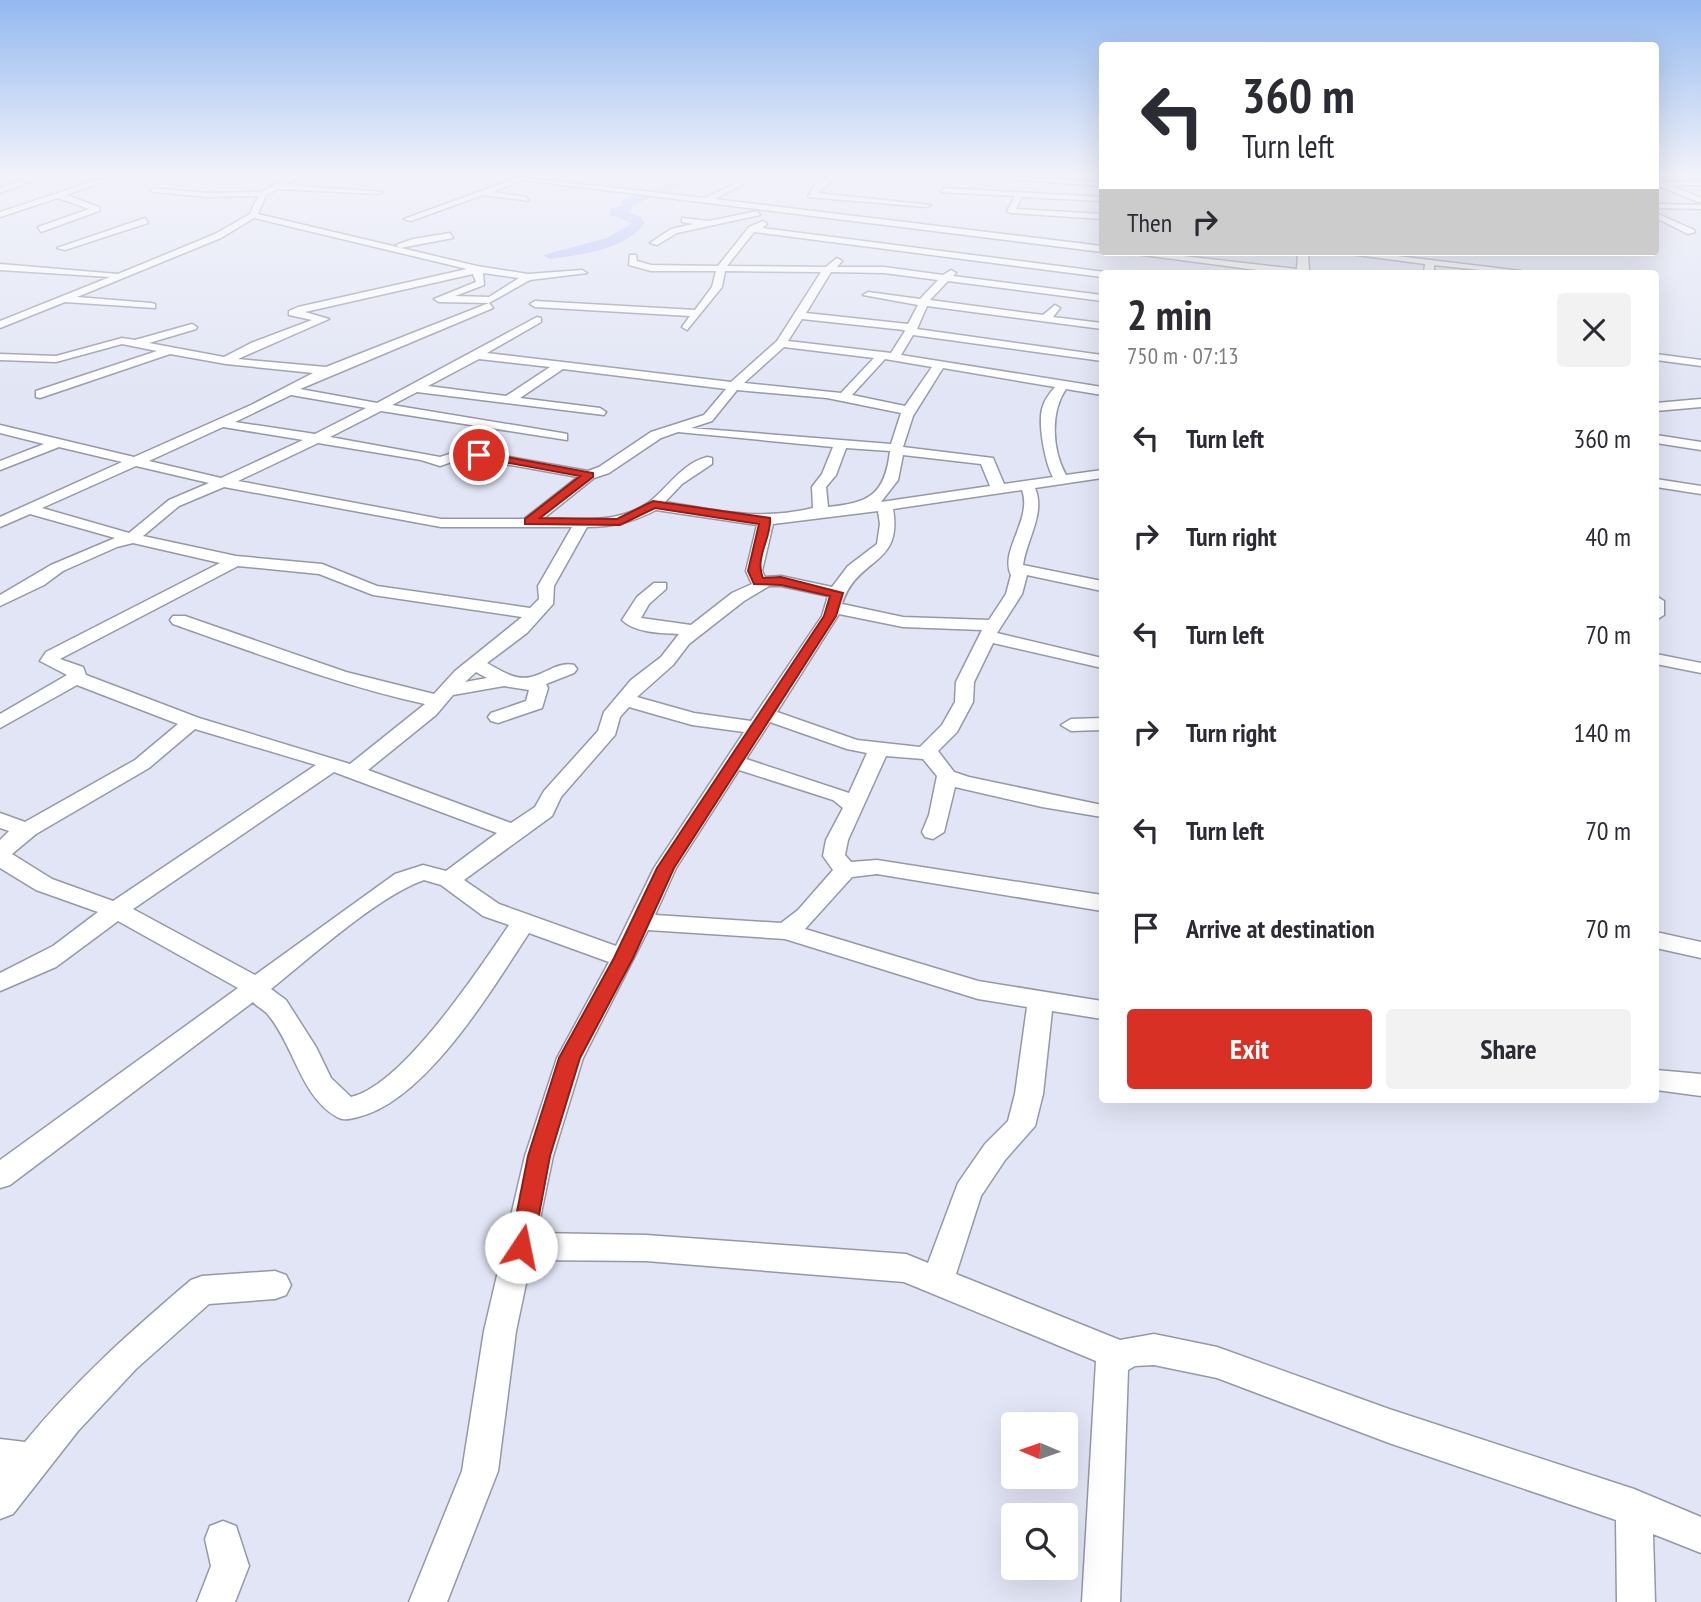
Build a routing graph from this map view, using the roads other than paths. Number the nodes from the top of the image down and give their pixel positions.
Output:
1 (183, 250) edge
2 (399, 250) edge
3 (734, 250) edge
4 (851, 250) edge
5 (905, 250) edge
6 (969, 250) edge
7 (1173, 256) edge
8 (1394, 256) edge
9 (633, 257) dead end
10 (965, 257) junction
11 (503, 264) dead end
12 (0, 267) edge
13 (830, 267) junction
14 (721, 268) junction
15 (1221, 268) edge
16 (1429, 268) edge
17 (477, 269) junction
18 (1254, 270) edge
19 (1487, 270) edge
20 (582, 273) dead end
21 (120, 274) junction
22 (1099, 274) edge
23 (528, 277) junction
24 (947, 278) junction
25 (1053, 293) junction
26 (868, 295) dead end
27 (62, 298) junction
28 (1099, 298) edge
29 (491, 300) junction
30 (925, 301) junction
31 (535, 304) dead end
32 (151, 306) dead end
33 (697, 313) junction
34 (798, 315) junction
35 (1046, 319) junction
36 (537, 320) dead end
37 (0, 325) edge
38 (1099, 326) edge
39 (192, 327) dead end
40 (687, 327) dead end
41 (910, 331) junction
42 (135, 343) junction
43 (781, 343) junction
44 (168, 351) junction
45 (0, 357) edge
46 (888, 357) junction
47 (1659, 357) edge
48 (1099, 358) edge
49 (226, 361) junction
50 (1701, 363) edge
51 (561, 365) junction
52 (938, 366) junction
53 (327, 371) junction
54 (1062, 385) junction
55 (734, 386) junction
56 (415, 388) junction
57 (291, 390) junction
58 (1099, 391) edge
59 (40, 394) dead end
60 (843, 398) junction
61 (507, 401) junction
62 (1701, 403) edge
63 (379, 407) junction
64 (1659, 407) edge
65 (909, 411) junction
66 (600, 412) dead end
67 (225, 424) junction
68 (0, 429) edge
69 (675, 429) junction
70 (562, 437) dead end
71 (318, 438) junction
72 (1659, 439) edge
73 (58, 443) junction
74 (841, 444) junction
75 (1701, 446) edge
76 (897, 449) junction
77 (707, 461) dead end
78 (134, 463) junction
79 (0, 466) edge
80 (1099, 474) edge
81 (589, 475) junction
82 (1062, 480) junction
83 (224, 483) junction
84 (1659, 483) edge
85 (1027, 485) junction
86 (999, 489) junction
87 (1701, 490) edge
88 (890, 499) junction
89 (653, 505) junction
90 (28, 509) junction
91 (821, 511) junction
92 (766, 520) junction
93 (529, 522) junction
94 (0, 523) edge
95 (582, 523) junction
96 (131, 539) junction
97 (236, 561) junction
98 (1016, 568) junction
99 (758, 582) junction
100 (1099, 585) edge
101 (660, 586) dead end
102 (834, 600) junction
103 (0, 601) edge
104 (535, 614) junction
105 (179, 620) dead end
106 (695, 631) junction
107 (991, 631) junction
108 (1659, 660) edge
109 (1099, 662) edge
110 (475, 664) junction
111 (568, 668) dead end
112 (1701, 668) edge
113 (76, 678) junction
114 (504, 680) junction
115 (530, 684) junction
116 (443, 696) junction
117 (627, 699) junction
118 (498, 716) dead end
119 (761, 721) junction
120 (0, 722) edge
121 (192, 722) junction
122 (1099, 724) edge
123 (1071, 725) dead end
124 (879, 748) junction
125 (927, 751) junction
126 (734, 762) junction
127 (332, 764) junction
128 (353, 772) junction
129 (947, 776) junction
130 (855, 806) junction
131 (1099, 810) edge
132 (0, 820) edge
133 (27, 831) junction
134 (513, 831) junction
135 (933, 832) dead end
136 (0, 844) edge
137 (845, 870) junction
138 (449, 880) junction
139 (1099, 903) edge
140 (116, 910) junction
141 (524, 922) junction
142 (640, 922) junction
143 (786, 931) junction
144 (1659, 941) edge
145 (1701, 950) edge
146 (624, 958) junction
147 (0, 982) edge
148 (257, 987) junction
149 (1040, 1002) junction
150 (1099, 1010) edge
151 (1659, 1080) edge
152 (1701, 1085) edge
153 (0, 1176) edge
154 (521, 1247) junction
155 (938, 1280) junction
156 (275, 1285) dead end
157 (1121, 1356) junction
158 (17, 1459) edge
159 (0, 1501) edge
160 (1634, 1507) junction
161 (1701, 1535) edge
162 (223, 1539) dead end
163 (216, 1602) edge
164 (428, 1602) edge
165 (1101, 1602) edge
166 (1636, 1602) edge

1 - 21 street
2 - 17 street
3 - 14 street
4 - 13 street
5 - 10 street
6 - 10 street
7 - 15 street
8 - 16 street
9 - 14 street
10 - 22 street
10 - 24 street
11 - 17 street
12 - 21 street
13 - 14 street
13 - 24 street
13 - 34 street
14 - 33 street
15 - 18 street
16 - 19 street
17 - 23 street
17 - 29 street
17 - 49 street
20 - 23 street
21 - 27 street
23 - 29 street
24 - 25 street
24 - 30 street
25 - 28 street
25 - 35 street
26 - 30 street
27 - 32 street
27 - 37 street
29 - 53 street
30 - 35 street
30 - 41 street
31 - 33 street
33 - 40 street
34 - 41 street
34 - 43 street
35 - 38 street
36 - 56 street
39 - 42 street
41 - 46 street
41 - 48 street
42 - 44 street
42 - 45 street
43 - 46 street
43 - 55 street
44 - 49 street
44 - 59 street
46 - 52 street
46 - 60 street
47 - 50 street
49 - 53 street
51 - 55 street
51 - 56 street
51 - 61 street
52 - 54 street
52 - 65 street
53 - 57 street
54 - 58 street
54 - 82 street
55 - 60 street
55 - 69 street
56 - 61 street
56 - 63 street
57 - 63 street
57 - 67 street
60 - 65 street
61 - 66 street
62 - 64 street
63 - 70 street
63 - 71 street
65 - 76 street
67 - 71 street
67 - 78 street
68 - 73 street
69 - 74 street
69 - 81 street
71 - 81 street
71 - 83 street
72 - 75 street
73 - 78 street
73 - 79 street
74 - 76 street
74 - 91 street
76 - 86 street
76 - 88 street
77 - 89 street
78 - 83 street
78 - 90 street
80 - 82 street
81 - 93 street
82 - 85 street
83 - 93 street
83 - 96 street
84 - 87 street
85 - 86 street
85 - 98 street
86 - 88 street
88 - 91 street
88 - 102 street
89 - 92 street
89 - 95 street
90 - 94 street
90 - 96 street
91 - 92 street
92 - 99 street
93 - 95 street
95 - 104 street
96 - 97 street
96 - 103 street
97 - 104 street
97 - 113 street
98 - 100 street
98 - 107 street
99 - 102 street
99 - 106 street
101 - 106 street
102 - 107 street
102 - 119 street
104 - 110 street
105 - 116 street
106 - 117 street
107 - 109 street
107 - 125 street
108 - 112 street
110 - 114 street
110 - 116 street
111 - 115 street
113 - 120 street
113 - 121 street
114 - 115 street
114 - 116 street
115 - 118 street
116 - 128 street
117 - 119 street
117 - 134 street
119 - 124 street
119 - 126 street
121 - 127 street
121 - 133 street
122 - 123 street
124 - 125 street
124 - 130 street
125 - 129 street
126 - 130 street
126 - 142 street
127 - 128 street
127 - 140 street
128 - 134 street
129 - 131 street
129 - 135 street
130 - 137 street
132 - 133 street
133 - 136 street
133 - 140 street
134 - 138 street
137 - 139 street
137 - 143 street
138 - 141 street
138 - 148 street
140 - 147 street
140 - 148 street
141 - 146 street
141 - 148 street
142 - 143 street
142 - 146 street
143 - 149 street
144 - 145 street
146 - 154 street
148 - 153 street
149 - 150 street
149 - 155 street
151 - 152 street
154 - 155 street
154 - 164 street
155 - 157 street
156 - 158 street
157 - 160 street
157 - 165 street
158 - 159 street
160 - 161 street
160 - 166 street
162 - 163 street

